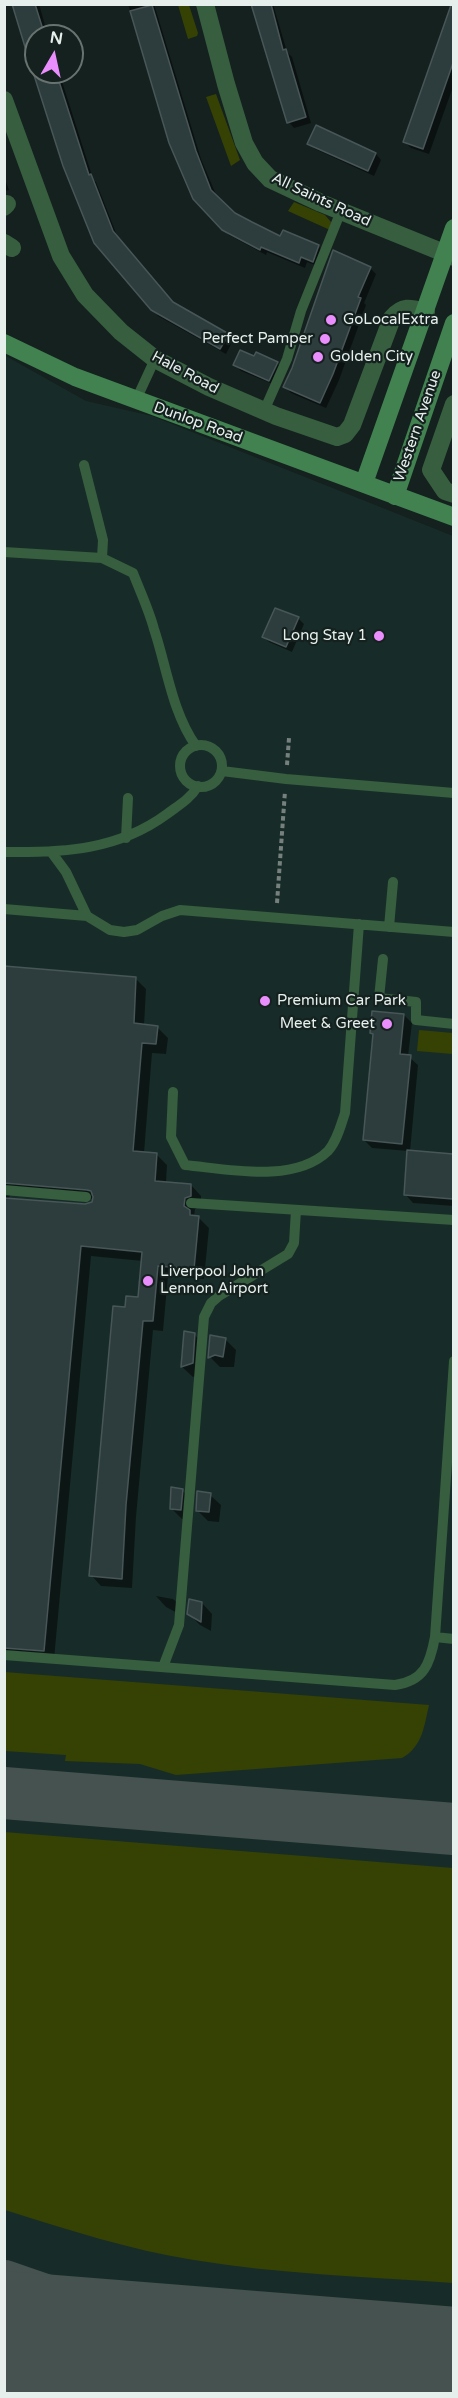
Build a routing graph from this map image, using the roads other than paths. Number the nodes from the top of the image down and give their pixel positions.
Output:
1 (205, 4) edge
2 (4, 100) edge
3 (341, 211) junction
4 (453, 228) edge
5 (449, 255) edge
6 (426, 312) junction
7 (453, 323) edge
8 (4, 343) edge
9 (155, 359) junction
10 (136, 400) junction
11 (453, 404) edge
12 (264, 411) junction
13 (84, 465) dead end
14 (364, 483) junction
15 (453, 494) edge
16 (395, 496) junction
17 (453, 517) edge
18 (4, 552) edge
19 (102, 558) junction
20 (196, 746) junction
21 (222, 771) junction
22 (198, 786) junction
23 (453, 793) edge
24 (128, 798) dead end
25 (126, 838) junction
26 (4, 852) edge
27 (52, 853) junction
28 (393, 882) dead end
29 (4, 909) edge
30 (87, 916) junction
31 (359, 924) junction
32 (389, 927) junction
33 (453, 932) edge
34 (383, 959) dead end
35 (453, 1024) edge
36 (173, 1092) dead end
37 (4, 1190) edge
38 (86, 1197) dead end
39 (191, 1203) dead end
40 (296, 1210) junction
41 (453, 1220) edge
42 (453, 1361) edge
43 (435, 1637) junction
44 (453, 1638) edge
45 (4, 1656) edge
46 (163, 1667) junction

1 - 3 street, All Saints Road
2 - 9 street, Hale Road
3 - 5 street, All Saints Road
3 - 12 lane
4 - 5 street, Western Avenue
5 - 6 street, Western Avenue
6 - 12 street, Hale Road
6 - 14 street, Western Avenue
7 - 16 street, Western Avenue
8 - 10 street, Dunlop Road
9 - 10 lane
9 - 12 street, Hale Road
10 - 14 street, Dunlop Road
11 - 15 street
13 - 19 lane
14 - 16 street, Dunlop Road
16 - 17 street
18 - 19 lane
19 - 20 lane
20 - 21 lane
20 - 22 lane
21 - 22 lane
21 - 23 lane
22 - 25 lane
24 - 25 lane
25 - 27 lane
26 - 27 lane
27 - 30 lane
28 - 32 lane
29 - 30 lane
30 - 31 lane
31 - 32 lane
31 - 36 lane
32 - 33 lane
34 - 35 lane
37 - 38 lane
39 - 40 lane
40 - 41 lane
40 - 46 lane
42 - 43 lane
43 - 44 lane
43 - 46 lane
45 - 46 lane

